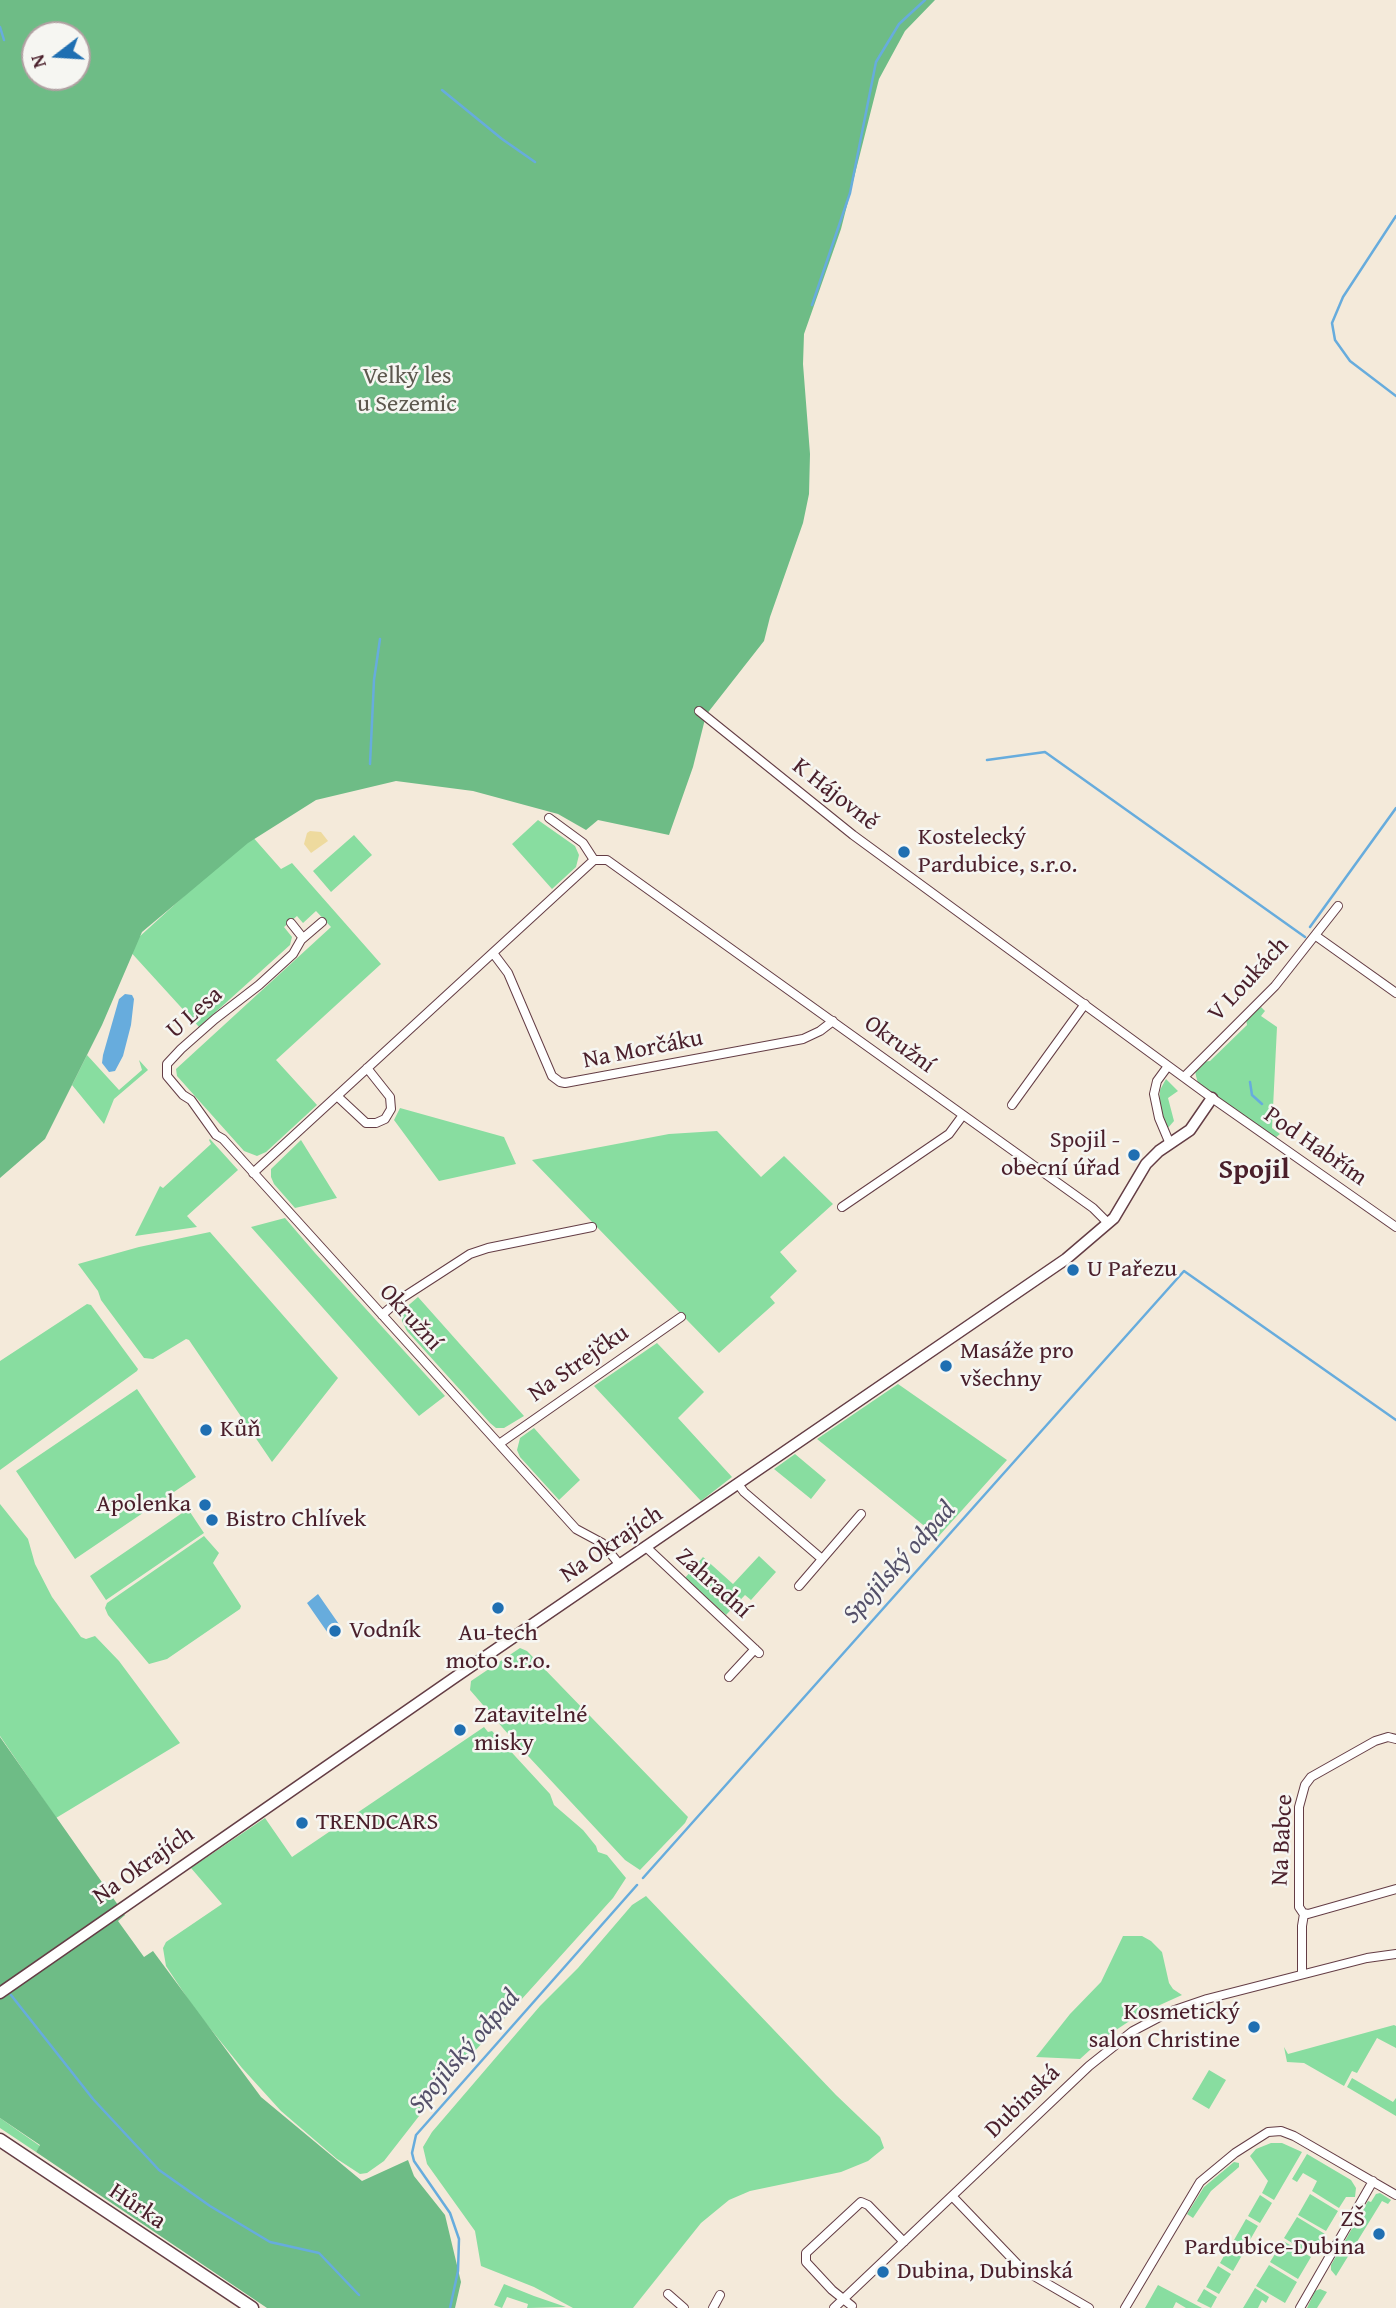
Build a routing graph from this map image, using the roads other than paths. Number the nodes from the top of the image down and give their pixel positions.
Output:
1 (699, 711) dead end
2 (549, 818) dead end
3 (594, 860) junction
4 (1338, 906) dead end
5 (322, 922) dead end
6 (291, 923) dead end
7 (1316, 936) junction
8 (303, 938) junction
9 (493, 953) junction
10 (1396, 993) edge
11 (1085, 1004) junction
12 (833, 1021) junction
13 (1168, 1066) junction
14 (367, 1068) junction
15 (1184, 1077) junction
16 (337, 1096) junction
17 (1212, 1098) junction
18 (1012, 1105) dead end
19 (963, 1115) junction
20 (1170, 1144) junction
21 (253, 1173) junction
22 (842, 1207) dead end
23 (1108, 1223) junction
24 (592, 1227) dead end
25 (1396, 1227) edge
26 (382, 1315) junction
27 (681, 1317) dead end
28 (499, 1444) junction
29 (738, 1484) junction
30 (862, 1514) dead end
31 (646, 1547) junction
32 (822, 1559) junction
33 (620, 1565) junction
34 (799, 1586) dead end
35 (729, 1677) dead end
36 (1395, 1736) edge
37 (1396, 1889) edge
38 (1304, 1914) junction
39 (1396, 1954) edge
40 (1302, 1975) junction
41 (0, 1993) edge
42 (0, 2140) edge
43 (1373, 2181) junction
44 (1396, 2195) edge
45 (952, 2196) junction
46 (904, 2242) junction
47 (668, 2294) dead end
48 (720, 2295) dead end
49 (844, 2299) junction
50 (852, 2306) dead end
51 (252, 2308) edge
52 (684, 2308) edge
53 (713, 2308) edge
54 (834, 2308) edge
55 (1090, 2308) edge
56 (1125, 2308) edge
57 (1300, 2308) edge

1 - 11 street, K Hájovně
2 - 3 street, Okružní
3 - 9 street
3 - 12 street, Okružní
4 - 7 street, V Loukách
5 - 8 street, U Lesa
6 - 8 street
7 - 10 street
7 - 15 street, V Loukách
8 - 21 street, U Lesa
9 - 12 street, Na Morčáku
9 - 14 street
11 - 13 street, K Hájovně
11 - 18 street
12 - 19 street, Okružní
13 - 15 street, K Hájovně
13 - 20 street
14 - 16 street
14 - 16 street
15 - 17 street, K Hájovně
16 - 21 street
17 - 20 street, Na Okrajích
17 - 25 street, Pod Habřím
19 - 22 street
19 - 23 street, Okružní
20 - 23 street, Na Okrajích
21 - 26 street, Okružní
23 - 29 street, Na Okrajích
24 - 26 street
26 - 28 street, Okružní
27 - 28 street, Na Strejčku
28 - 33 street, Okružní
29 - 31 street, Na Okrajích
29 - 32 street
30 - 32 street
31 - 33 street, Na Okrajích
31 - 35 street, Zahradní
32 - 34 street
33 - 41 street, Na Okrajích
36 - 38 street, Na Babce
37 - 38 street, Na Babce
38 - 40 street, Na Babce
39 - 40 street, Dubinská
40 - 45 street, Dubinská
42 - 51 main road, Hůrka
43 - 44 street
43 - 56 street
43 - 57 street
45 - 46 street, Dubinská
45 - 55 street
46 - 49 street, Dubinská
46 - 49 street
47 - 52 street
48 - 53 street
49 - 50 street
49 - 54 street, Dubinská

